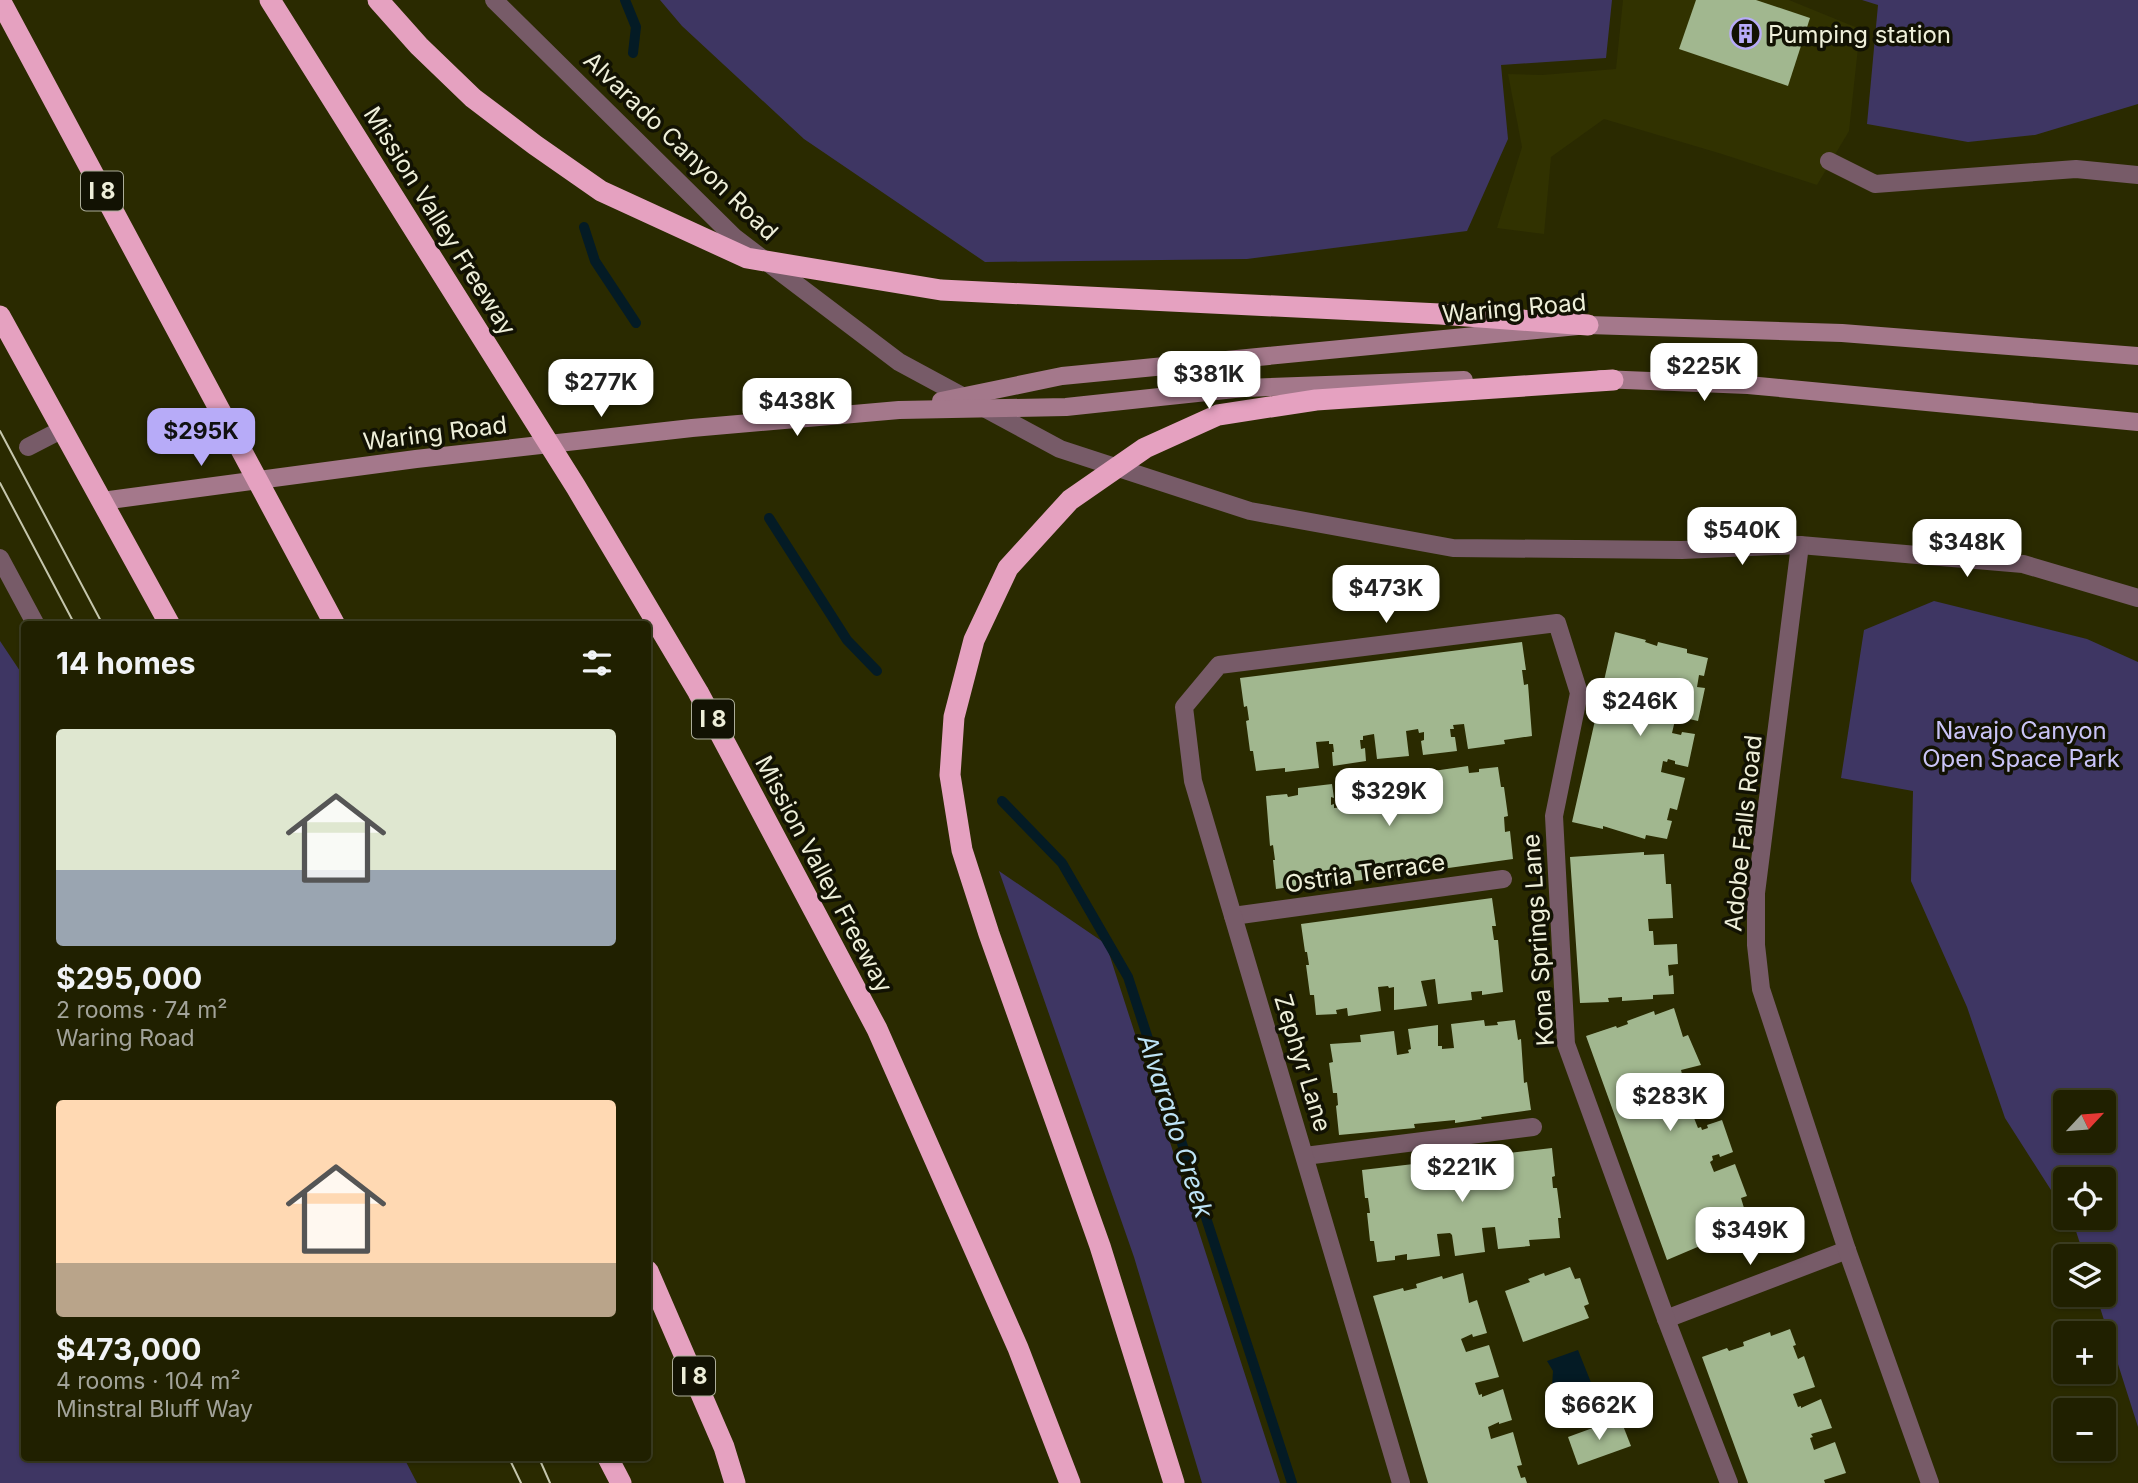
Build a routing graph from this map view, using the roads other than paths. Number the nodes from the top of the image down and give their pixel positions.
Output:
1 (0, 0) edge
2 (270, 0) edge
3 (378, 0) edge
4 (494, 0) edge
5 (1829, 161) dead end
6 (2138, 174) edge
7 (0, 316) edge
8 (1588, 325) junction
9 (2138, 356) edge
10 (1614, 380) junction
11 (900, 410) junction
12 (2138, 422) edge
13 (61, 430) junction
14 (28, 447) dead end
15 (102, 501) junction
16 (1800, 545) junction
17 (0, 558) edge
18 (2138, 598) edge
19 (34, 621) edge
20 (168, 621) edge
21 (333, 621) edge
22 (1219, 665) joint
23 (1503, 879) dead end
24 (1233, 916) junction
25 (1533, 1127) dead end
26 (1305, 1156) junction
27 (1847, 1250) junction
28 (651, 1278) edge
29 (1666, 1320) junction
30 (610, 1461) edge
31 (1724, 1481) edge
32 (621, 1483) edge
33 (735, 1483) edge
34 (1070, 1483) edge
35 (1174, 1483) edge
36 (1401, 1483) edge
37 (1930, 1483) edge

1 - 21 highway, I 8
2 - 34 highway, Mission Valley Freeway / I 8
3 - 8 highway
4 - 16 street, Alvarado Canyon Road
5 - 6 street
7 - 13 highway
8 - 9 main road, Waring Road
8 - 11 main road, Waring Road
10 - 11 main road, Waring Road
10 - 12 main road, Waring Road
10 - 35 highway
11 - 15 main road, Waring Road
13 - 14 street
13 - 15 highway
15 - 20 highway
16 - 18 street
16 - 27 street, Adobe Falls Road
17 - 19 street
22 - 24 street, Zephyr Lane
22 - 29 street, Kona Springs Lane
23 - 24 street, Ostria Terrace
24 - 26 street, Zephyr Lane
25 - 26 street
26 - 36 street, Zephyr Lane
27 - 29 street
27 - 37 street, Adobe Falls Road
28 - 33 highway, I 8
29 - 31 street, Kona Springs Lane
30 - 32 highway

